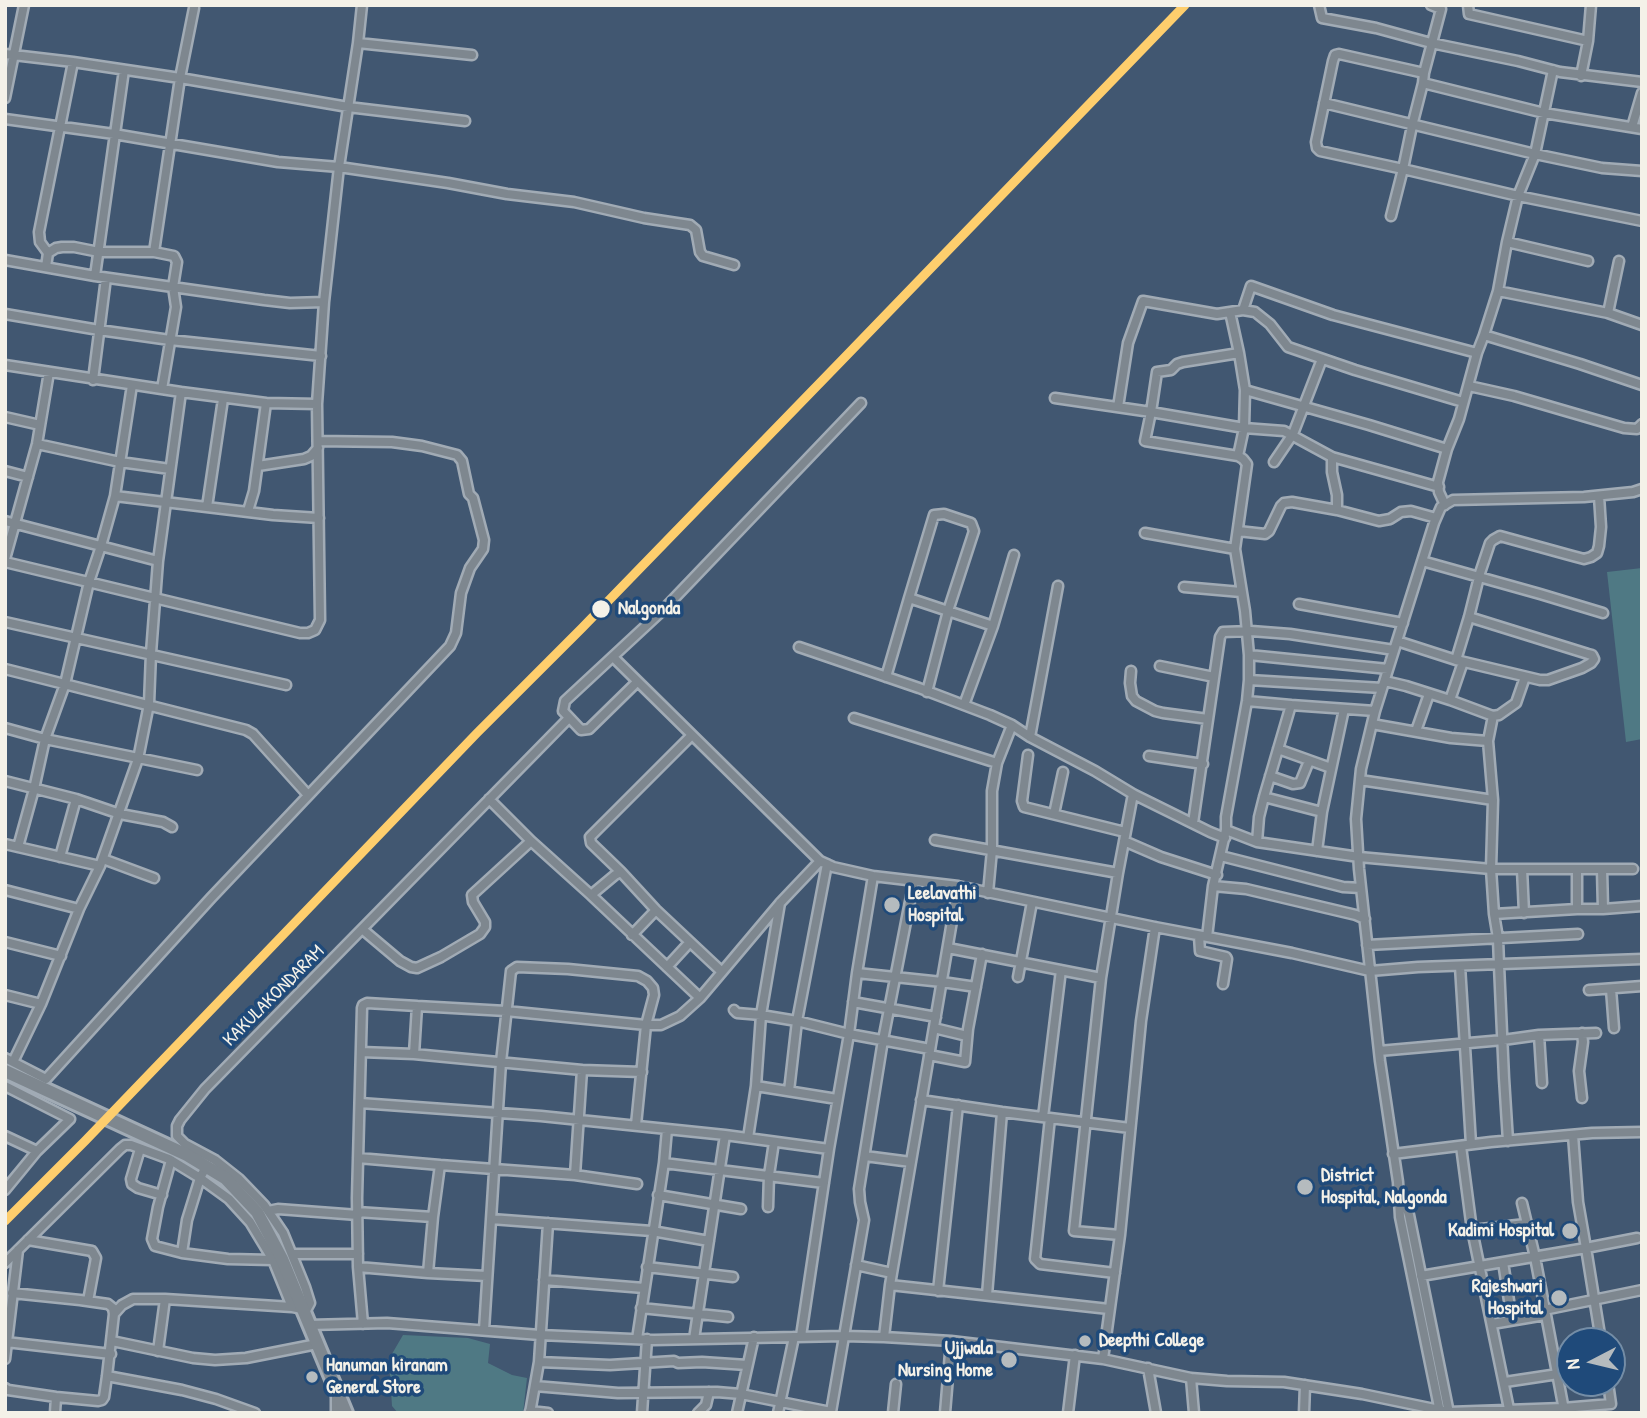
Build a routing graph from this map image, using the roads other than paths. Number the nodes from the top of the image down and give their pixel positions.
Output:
1 (24, 5) edge
2 (362, 5) edge
3 (1320, 5) edge
4 (1431, 5) edge
5 (1468, 5) edge
6 (1591, 5) edge
7 (194, 8) dead end
8 (1588, 41) junction
9 (358, 43) junction
10 (1431, 43) junction
11 (9, 55) edge
12 (472, 55) dead end
13 (73, 62) junction
14 (124, 70) junction
15 (1553, 70) junction
16 (1424, 73) junction
17 (1581, 76) junction
18 (180, 78) junction
19 (1642, 82) edge
20 (1423, 83) junction
21 (1642, 93) edge
22 (5, 98) edge
23 (1324, 103) junction
24 (348, 107) junction
25 (1544, 113) junction
26 (5, 119) edge
27 (465, 121) dead end
28 (60, 126) junction
29 (1412, 126) junction
30 (1637, 128) edge
31 (114, 134) junction
32 (170, 144) junction
33 (1535, 155) junction
34 (340, 167) junction
35 (1403, 169) junction
36 (1642, 171) edge
37 (1518, 196) junction
38 (1391, 216) dead end
39 (1642, 221) edge
40 (1507, 242) junction
41 (99, 252) junction
42 (154, 252) junction
43 (48, 253) junction
44 (5, 260) edge
45 (1588, 261) dead end
46 (1619, 261) dead end
47 (734, 265) dead end
48 (46, 267) junction
49 (95, 276) junction
50 (106, 278) junction
51 (173, 287) junction
52 (1498, 291) junction
53 (324, 302) junction
54 (1243, 310) junction
55 (1230, 312) junction
56 (1608, 313) junction
57 (5, 314) edge
58 (1642, 325) edge
59 (99, 330) junction
60 (1484, 335) junction
61 (170, 340) junction
62 (1239, 353) junction
63 (1477, 353) junction
64 (321, 356) junction
65 (1322, 359) junction
66 (5, 365) edge
67 (49, 372) junction
68 (93, 380) junction
69 (132, 385) junction
70 (1642, 385) edge
71 (1469, 386) junction
72 (162, 389) junction
73 (1245, 390) junction
74 (181, 393) junction
75 (223, 398) junction
76 (1055, 398) dead end
77 (1463, 402) junction
78 (267, 403) junction
79 (862, 403) dead end
80 (317, 404) junction
81 (1118, 407) junction
82 (1304, 407) junction
83 (1151, 412) junction
84 (5, 417) edge
85 (40, 425) junction
86 (1642, 425) edge
87 (1244, 428) junction
88 (1293, 434) junction
89 (37, 444) junction
90 (318, 444) junction
91 (1447, 449) junction
92 (1238, 456) junction
93 (1332, 457) junction
94 (120, 462) junction
95 (1274, 462) dead end
96 (258, 466) junction
97 (170, 469) junction
98 (5, 471) edge
99 (28, 477) junction
100 (1439, 487) junction
101 (1642, 489) edge
102 (116, 496) junction
103 (1599, 496) junction
104 (166, 503) junction
105 (1445, 505) junction
106 (207, 507) junction
107 (1337, 510) junction
108 (248, 511) junction
109 (319, 517) junction
110 (1436, 518) junction
111 (10, 522) edge
112 (1238, 531) junction
113 (1145, 533) dead end
114 (101, 546) junction
115 (1235, 549) junction
116 (1014, 555) dead end
117 (5, 560) edge
118 (158, 561) junction
119 (1422, 561) junction
120 (1479, 577) junction
121 (89, 582) junction
122 (1058, 586) dead end
123 (1184, 587) dead end
124 (1241, 592) junction
125 (909, 598) junction
126 (155, 599) junction
127 (1299, 604) dead end
128 (948, 611) junction
129 (1603, 613) dead end
130 (1469, 618) junction
131 (5, 622) edge
132 (1403, 624) junction
133 (993, 626) junction
134 (1247, 631) junction
135 (76, 638) junction
136 (1396, 645) junction
137 (799, 647) dead end
138 (151, 653) junction
139 (1249, 655) junction
140 (613, 657) junction
141 (1459, 661) junction
142 (1160, 666) dead end
143 (5, 669) edge
144 (1388, 669) junction
145 (1131, 671) dead end
146 (886, 677) junction
147 (1214, 677) junction
148 (1525, 677) junction
149 (1249, 680) junction
150 (636, 682) junction
151 (65, 684) junction
152 (286, 685) dead end
153 (1384, 685) junction
154 (927, 692) junction
155 (1429, 694) junction
156 (1450, 700) junction
157 (1247, 701) junction
158 (149, 704) junction
159 (964, 705) junction
160 (1292, 705) junction
161 (1344, 709) junction
162 (1375, 711) junction
163 (1493, 716) junction
164 (569, 718) junction
165 (854, 718) dead end
166 (1208, 719) junction
167 (1372, 724) junction
168 (1012, 725) junction
169 (5, 728) edge
170 (1416, 732) junction
171 (692, 735) junction
172 (1030, 737) junction
173 (45, 739) junction
174 (1488, 741) junction
175 (1278, 749) junction
176 (1028, 755) dead end
177 (1149, 756) dead end
178 (138, 759) junction
179 (1309, 761) junction
180 (997, 763) junction
181 (1203, 764) junction
182 (1331, 768) junction
183 (197, 770) dead end
184 (1063, 772) dead end
185 (1270, 776) junction
186 (1360, 780) junction
187 (5, 781) edge
188 (34, 789) junction
189 (1133, 794) junction
190 (308, 795) junction
191 (1264, 797) junction
192 (76, 799) junction
193 (489, 799) junction
194 (1493, 800) junction
195 (1322, 812) junction
196 (120, 814) junction
197 (1055, 814) junction
198 (1193, 823) junction
199 (172, 827) dead end
200 (1125, 831) junction
201 (1225, 834) junction
202 (935, 840) dead end
203 (531, 841) junction
204 (1124, 841) junction
205 (1257, 842) junction
206 (5, 844) edge
207 (18, 847) junction
208 (992, 850) junction
209 (1317, 851) junction
210 (1221, 856) junction
211 (1359, 856) junction
212 (60, 858) junction
213 (102, 862) junction
214 (824, 862) junction
215 (1492, 869) junction
216 (1522, 869) junction
217 (1577, 869) junction
218 (1602, 869) junction
219 (1633, 869) dead end
220 (621, 872) junction
221 (1118, 873) junction
222 (1217, 875) junction
223 (873, 876) junction
224 (154, 878) dead end
225 (914, 881) junction
226 (958, 886) junction
227 (1213, 886) junction
228 (1361, 888) junction
229 (5, 890) edge
230 (989, 893) junction
231 (591, 895) junction
232 (781, 902) junction
233 (1032, 902) junction
234 (1642, 906) edge
235 (79, 909) junction
236 (1577, 909) junction
237 (1603, 909) junction
238 (656, 910) junction
239 (1524, 913) junction
240 (1494, 914) junction
241 (1110, 918) junction
242 (1364, 919) junction
243 (1155, 927) junction
244 (362, 929) junction
245 (1578, 934) dead end
246 (632, 935) junction
247 (1203, 936) junction
248 (1498, 938) junction
249 (5, 942) edge
250 (690, 942) junction
251 (1367, 945) junction
252 (948, 948) junction
253 (982, 954) junction
254 (61, 956) junction
255 (1642, 959) edge
256 (1021, 961) junction
257 (1499, 965) junction
258 (1460, 966) junction
259 (667, 968) junction
260 (1061, 970) junction
261 (1370, 971) junction
262 (722, 972) junction
263 (857, 973) junction
264 (1018, 977) dead end
265 (896, 978) junction
266 (1101, 978) junction
267 (942, 982) junction
268 (1223, 984) dead end
269 (1642, 986) edge
270 (975, 988) junction
271 (1611, 989) junction
272 (1589, 990) dead end
273 (5, 995) edge
274 (700, 998) junction
275 (853, 1002) junction
276 (41, 1004) junction
277 (417, 1006) junction
278 (888, 1008) junction
279 (734, 1010) dead end
280 (506, 1011) junction
281 (761, 1015) junction
282 (936, 1017) junction
283 (797, 1021) junction
284 (646, 1025) junction
285 (934, 1028) junction
286 (1614, 1028) dead end
287 (1582, 1033) junction
288 (1596, 1033) dead end
289 (849, 1034) junction
290 (1539, 1035) junction
291 (967, 1036) junction
292 (883, 1040) junction
293 (1503, 1040) junction
294 (1466, 1042) junction
295 (1379, 1051) junction
296 (361, 1052) junction
297 (930, 1052) junction
298 (414, 1054) junction
299 (501, 1062) junction
300 (8, 1064) edge
301 (582, 1070) junction
302 (642, 1072) junction
303 (1542, 1083) dead end
304 (5, 1086) edge
305 (756, 1086) junction
306 (789, 1091) junction
307 (1582, 1098) dead end
308 (837, 1099) junction
309 (921, 1100) junction
310 (360, 1104) junction
311 (958, 1105) junction
312 (1002, 1112) junction
313 (498, 1114) junction
314 (1047, 1117) junction
315 (579, 1121) junction
316 (1085, 1122) junction
317 (636, 1125) junction
318 (1130, 1128) junction
319 (667, 1129) junction
320 (1642, 1132) edge
321 (725, 1135) junction
322 (1573, 1135) junction
323 (5, 1136) edge
324 (748, 1138) junction
325 (1508, 1141) junction
326 (774, 1142) junction
327 (1471, 1144) junction
328 (1461, 1146) junction
329 (140, 1149) junction
330 (829, 1149) junction
331 (37, 1152) junction
332 (1394, 1154) junction
333 (865, 1156) junction
334 (358, 1158) junction
335 (171, 1160) junction
336 (911, 1162) junction
337 (664, 1163) junction
338 (440, 1164) junction
339 (495, 1168) junction
340 (719, 1171) junction
341 (203, 1172) junction
342 (575, 1175) junction
343 (769, 1175) junction
344 (1398, 1182) junction
345 (824, 1183) junction
346 (637, 1184) dead end
347 (5, 1190) edge
348 (162, 1195) junction
349 (658, 1195) junction
350 (1522, 1203) dead end
351 (714, 1204) junction
352 (768, 1207) dead end
353 (741, 1209) dead end
354 (268, 1211) junction
355 (358, 1213) junction
356 (433, 1217) junction
357 (491, 1219) junction
358 (548, 1223) junction
359 (1526, 1224) junction
360 (1472, 1230) junction
361 (652, 1231) junction
362 (1120, 1235) junction
363 (1637, 1238) dead end
364 (29, 1240) junction
365 (709, 1241) junction
366 (1586, 1248) junction
367 (18, 1250) junction
368 (182, 1253) junction
369 (292, 1254) junction
370 (358, 1254) junction
371 (1535, 1257) junction
372 (273, 1260) junction
373 (1503, 1262) junction
374 (5, 1263) edge
375 (856, 1265) junction
376 (1480, 1266) junction
377 (358, 1267) junction
378 (647, 1267) junction
379 (428, 1273) junction
380 (704, 1273) junction
381 (892, 1273) junction
382 (1115, 1273) junction
383 (488, 1276) junction
384 (1421, 1276) junction
385 (733, 1277) dead end
386 (544, 1280) junction
387 (890, 1285) junction
388 (644, 1288) junction
389 (1642, 1290) edge
390 (938, 1291) junction
391 (12, 1293) junction
392 (987, 1295) junction
393 (165, 1299) junction
394 (1595, 1300) junction
395 (88, 1301) junction
396 (641, 1308) junction
397 (1109, 1309) junction
398 (301, 1311) junction
399 (1545, 1312) junction
400 (114, 1314) junction
401 (698, 1314) junction
402 (728, 1317) dead end
403 (1513, 1320) junction
404 (363, 1324) junction
405 (1492, 1324) junction
406 (1599, 1327) edge
407 (484, 1330) junction
408 (540, 1335) junction
409 (843, 1336) junction
410 (884, 1336) junction
411 (754, 1337) junction
412 (798, 1337) junction
413 (637, 1339) junction
414 (647, 1339) junction
415 (694, 1339) junction
416 (112, 1341) junction
417 (951, 1341) junction
418 (6, 1343) edge
419 (317, 1344) junction
420 (158, 1351) junction
421 (111, 1354) junction
422 (1075, 1355) junction
423 (5, 1359) edge
424 (1103, 1359) junction
425 (539, 1362) junction
426 (646, 1362) junction
427 (1556, 1364) edge
428 (747, 1365) junction
429 (1148, 1368) junction
430 (1556, 1374) edge
431 (107, 1376) junction
432 (1191, 1378) junction
433 (1505, 1382) junction
434 (896, 1384) dead end
435 (1305, 1385) junction
436 (535, 1387) junction
437 (5, 1388) edge
438 (336, 1389) junction
439 (709, 1392) junction
440 (643, 1394) junction
441 (741, 1394) junction
442 (56, 1397) junction
443 (1610, 1397) edge
444 (781, 1401) junction
445 (1509, 1409) junction
446 (1564, 1410) edge
447 (530, 1412) edge
448 (831, 1412) edge
449 (1445, 1412) edge
450 (1496, 1412) edge
451 (55, 1413) edge
452 (255, 1413) edge
453 (336, 1413) edge
454 (346, 1413) edge
455 (548, 1413) edge
456 (642, 1413) edge
457 (698, 1413) edge
458 (737, 1413) edge
459 (778, 1413) edge
460 (892, 1413) edge
461 (945, 1413) edge
462 (1068, 1413) edge
463 (1156, 1413) edge
464 (1194, 1413) edge
465 (1304, 1413) edge

1 - 11 street
2 - 9 street
3 - 10 street
4 - 10 street
5 - 8 street
6 - 8 street
7 - 18 street
8 - 17 street
9 - 12 street
9 - 24 street
10 - 15 street
10 - 16 street
11 - 13 street
11 - 22 street
13 - 14 street
13 - 28 street
14 - 18 street
14 - 31 street
15 - 17 street
15 - 25 street
16 - 20 street
16 - 23 street
17 - 19 street
18 - 24 street
18 - 32 street
20 - 25 street
20 - 29 street
21 - 30 street
23 - 29 street
23 - 35 street
24 - 27 street
24 - 34 street
25 - 30 street
25 - 33 street
26 - 28 street
28 - 31 street
28 - 43 street
29 - 33 street
29 - 35 street
31 - 32 street
31 - 41 street
32 - 34 street
32 - 42 street
33 - 36 street
33 - 37 street
34 - 47 street
34 - 53 street
35 - 37 street
35 - 38 street
37 - 39 street
37 - 40 street
40 - 45 street
40 - 52 street
41 - 42 street
41 - 43 street
41 - 49 street
42 - 51 street
43 - 48 street
44 - 48 street
46 - 56 street
48 - 49 street
49 - 50 street
50 - 51 street
50 - 59 street
51 - 53 street
51 - 61 street
52 - 56 street
52 - 60 street
53 - 64 street
54 - 55 street
54 - 63 street
54 - 65 street
55 - 62 street
55 - 81 street
56 - 58 street
57 - 59 street
59 - 61 street
59 - 68 street
60 - 63 street
60 - 70 street
61 - 64 street
61 - 72 street
62 - 73 street
62 - 83 street
63 - 71 street
64 - 80 street
65 - 77 street
65 - 82 street
66 - 67 street
67 - 68 street
67 - 85 street
68 - 69 street
69 - 72 street
69 - 94 street
71 - 77 street
71 - 86 street
72 - 74 street
73 - 82 street
73 - 87 street
74 - 75 street
74 - 97 street
75 - 78 street
75 - 106 street
76 - 81 street
77 - 91 street
78 - 80 street
78 - 96 street
79 - 140 street
80 - 90 street
81 - 83 street
82 - 88 street
82 - 91 street
83 - 87 street
83 - 92 street
84 - 85 street
85 - 89 street
87 - 88 street
87 - 92 street
88 - 93 street
88 - 95 street
89 - 94 street
89 - 99 street
90 - 96 street
90 - 109 street
90 - 190 street
91 - 100 street
92 - 112 street
93 - 100 street
93 - 107 street
94 - 97 street
94 - 102 street
96 - 108 street
97 - 104 street
98 - 99 street
99 - 111 street
100 - 105 street
101 - 103 street
102 - 104 street
102 - 114 street
103 - 105 street
103 - 120 street
104 - 106 street
104 - 118 street
105 - 110 street
106 - 108 street
107 - 110 street
107 - 112 street
108 - 109 street
109 - 126 street
110 - 119 street
111 - 114 street
111 - 117 street
112 - 115 street
113 - 115 street
114 - 118 street
114 - 121 street
115 - 124 street
116 - 133 street
117 - 121 street
118 - 126 street
119 - 120 street
119 - 132 street
120 - 129 street
120 - 130 street
121 - 126 street
121 - 135 street
122 - 172 street
123 - 124 street
124 - 134 street
125 - 128 street
125 - 128 street
125 - 146 street
126 - 138 street
127 - 132 street
128 - 133 street
128 - 154 street
130 - 141 street
130 - 148 street
131 - 135 street
132 - 136 street
133 - 159 street
134 - 136 street
134 - 139 street
134 - 147 street
135 - 138 street
135 - 151 street
136 - 141 street
136 - 144 street
137 - 146 street
138 - 152 street
138 - 158 street
139 - 144 street
139 - 149 street
140 - 150 street
140 - 164 street
141 - 148 street
141 - 156 street
142 - 147 street
143 - 151 street
144 - 153 street
145 - 166 street
146 - 154 street
147 - 166 street
148 - 163 street
149 - 153 street
149 - 157 street
150 - 164 street
150 - 171 street
151 - 158 street
151 - 173 street
153 - 155 street
153 - 162 street
154 - 159 street
155 - 156 street
155 - 170 street
156 - 163 street
157 - 160 street
157 - 201 street
158 - 178 street
158 - 190 street
159 - 168 street
160 - 161 street
160 - 175 street
161 - 162 street
161 - 182 street
162 - 167 street
163 - 174 street
164 - 193 street, KAKULAKONDARAM
165 - 180 street
166 - 181 street
167 - 170 street
167 - 186 street
168 - 172 street
168 - 180 street
169 - 173 street
170 - 174 street
171 - 214 street
171 - 220 street
172 - 189 street
173 - 178 street
173 - 188 street
174 - 194 street
175 - 179 street
175 - 185 street
176 - 197 street
177 - 181 street
178 - 183 street
178 - 196 street
179 - 182 street
179 - 185 street
180 - 208 street
181 - 198 street
182 - 195 street
184 - 197 street
185 - 191 street
186 - 194 street
186 - 211 street
187 - 188 street
188 - 192 street
188 - 207 street
189 - 198 street
189 - 200 street
190 - 300 street
191 - 195 street
191 - 205 street
192 - 196 street
192 - 212 street
193 - 203 street
193 - 244 street, KAKULAKONDARAM
194 - 215 street
195 - 209 street
196 - 199 street
196 - 213 street
197 - 200 street
198 - 201 street
200 - 204 street
201 - 205 street
201 - 210 street
202 - 208 street
203 - 231 street
203 - 244 street
204 - 221 street
204 - 222 street
205 - 209 street
206 - 207 street
207 - 212 street
208 - 221 street
208 - 230 street
209 - 211 street
210 - 222 street
210 - 228 street
211 - 215 street
211 - 228 street
212 - 213 street
213 - 224 street
213 - 235 street
214 - 223 street
214 - 232 street
214 - 283 street
215 - 216 street
215 - 240 street
216 - 217 street
216 - 239 street
217 - 218 street
217 - 236 street
218 - 219 street
218 - 237 street
220 - 231 street
220 - 238 street
221 - 241 street
222 - 227 street
223 - 225 street
223 - 263 street
225 - 226 street
225 - 265 street
226 - 230 street
226 - 252 street
227 - 242 street
227 - 247 street
228 - 242 street
229 - 235 street
230 - 233 street
231 - 246 street
232 - 262 street
232 - 281 street
233 - 241 street
233 - 256 street
234 - 237 street
235 - 254 street
236 - 237 street
236 - 239 street
238 - 246 street
238 - 250 street
239 - 240 street
240 - 248 street
241 - 243 street
241 - 266 street
242 - 251 street
243 - 247 street
243 - 318 street
244 - 354 street, KAKULAKONDARAM
245 - 248 street
246 - 259 street
247 - 261 street
247 - 268 street
248 - 251 street
248 - 257 street
249 - 254 street
250 - 259 street
250 - 262 street
251 - 261 street
252 - 253 street
252 - 267 street
253 - 256 street
253 - 270 street
254 - 276 street
255 - 257 street
256 - 260 street
256 - 264 street
257 - 258 street
257 - 293 street
258 - 261 street
258 - 294 street
259 - 274 street
260 - 266 street
260 - 314 street
261 - 295 street
262 - 274 street
263 - 265 street
263 - 275 street
265 - 267 street
265 - 278 street
266 - 316 street
267 - 270 street
267 - 282 street
269 - 271 street
270 - 291 street
271 - 272 street
271 - 286 street
273 - 276 street
274 - 284 street
275 - 278 street
275 - 289 street
276 - 300 street
277 - 280 street
277 - 296 street
277 - 298 street
278 - 282 street
278 - 292 street
279 - 281 street
280 - 284 street
280 - 284 street
280 - 299 street
281 - 283 street
281 - 305 street
282 - 285 street
283 - 289 street
283 - 306 street
284 - 302 street
285 - 291 street
285 - 297 street
287 - 288 street
287 - 290 street
287 - 307 street
289 - 292 street
289 - 308 street
290 - 293 street
290 - 303 street
291 - 297 street
292 - 297 street
292 - 333 street
293 - 294 street
293 - 325 street
294 - 295 street
294 - 327 street
295 - 332 street
296 - 298 street
296 - 310 street
297 - 309 street
298 - 299 street
299 - 301 street
299 - 313 street
300 - 341 highway
301 - 302 street
301 - 315 street
302 - 317 street
304 - 331 street
305 - 306 street
305 - 324 street
306 - 308 street
308 - 330 street
309 - 311 street
309 - 336 street
310 - 313 street
310 - 334 street
311 - 312 street
311 - 390 street
312 - 314 street
312 - 392 street
313 - 315 street
313 - 339 street
314 - 316 street
314 - 382 street
315 - 317 street
315 - 342 street
316 - 318 street
316 - 362 street
317 - 319 street
318 - 362 street
319 - 321 street
319 - 337 street
320 - 322 street
321 - 324 street
321 - 340 street
322 - 325 street
322 - 366 street
323 - 331 street
324 - 326 street
325 - 327 street
326 - 330 street
326 - 343 street
327 - 328 street
328 - 332 street
328 - 360 street
329 - 335 street
329 - 348 street
329 - 364 street
330 - 345 street
331 - 347 street
332 - 344 street
333 - 336 street
333 - 375 street
334 - 338 street
334 - 355 street
335 - 341 street
335 - 348 street
336 - 381 street
337 - 340 street
337 - 349 street
338 - 339 street
338 - 356 street
339 - 342 street
339 - 357 street
340 - 343 street
340 - 351 street
341 - 368 street
341 - 372 street
341 - 398 highway
342 - 346 street
343 - 345 street
343 - 352 street
344 - 384 street
344 - 449 street
345 - 412 street
348 - 368 street
349 - 351 street
349 - 361 street
350 - 359 street
351 - 353 street
351 - 365 street
354 - 355 street
354 - 369 street, KAKULAKONDARAM
355 - 356 street
355 - 370 street
356 - 379 street
357 - 358 street
357 - 383 street
358 - 361 street
358 - 386 street
359 - 360 street
359 - 371 street
360 - 376 street
361 - 365 street
361 - 378 street
362 - 382 street
363 - 366 street
364 - 367 street
364 - 395 street
365 - 380 street
366 - 371 street
366 - 394 street
367 - 374 street
367 - 391 street
368 - 372 street
369 - 370 street
369 - 398 street, KAKULAKONDARAM
370 - 377 street
371 - 373 street
371 - 399 street
372 - 398 street
373 - 376 street
373 - 403 street
375 - 381 street
375 - 409 street
376 - 384 street
376 - 405 street
377 - 379 street
377 - 404 street
378 - 380 street
378 - 388 street
379 - 383 street
380 - 385 street
380 - 401 street
381 - 387 street
382 - 397 street
383 - 407 street
384 - 449 street
386 - 388 street
386 - 408 street
387 - 390 street
387 - 410 street
388 - 396 street
389 - 394 street
390 - 392 street
391 - 395 street
391 - 418 street
392 - 397 street
393 - 398 street
393 - 400 street
393 - 420 street
394 - 399 street
394 - 406 street
395 - 400 street
396 - 401 street
396 - 413 street
397 - 424 street
398 - 404 street
398 - 419 highway
399 - 403 street
399 - 427 street
400 - 416 street
401 - 402 street
401 - 415 street
403 - 405 street
404 - 407 street
405 - 433 street
407 - 408 street
408 - 413 street
408 - 425 street
409 - 410 street
409 - 412 street
409 - 448 street
410 - 417 street
411 - 412 street
411 - 415 street
411 - 428 street
412 - 444 street
413 - 414 street
414 - 415 street
414 - 426 street
416 - 420 street
416 - 421 street
417 - 422 street
417 - 461 street
418 - 421 street
418 - 423 street
419 - 420 street
419 - 438 highway
421 - 431 street
422 - 424 street
422 - 462 street
424 - 429 street
425 - 426 street
425 - 436 street
426 - 428 street
426 - 440 street
428 - 441 street
429 - 432 street
429 - 463 street
430 - 433 street
431 - 442 street
431 - 452 street
432 - 435 street
432 - 464 street
433 - 445 street
434 - 460 street
435 - 449 street
435 - 465 street
436 - 440 street
436 - 447 street
437 - 442 street
438 - 453 street
438 - 454 highway
439 - 440 street
439 - 441 street
439 - 457 street
440 - 456 street
441 - 444 street
441 - 458 street
442 - 451 street
443 - 446 street
444 - 448 street
444 - 459 street
445 - 446 street
445 - 450 street
447 - 455 street
449 - 450 street

